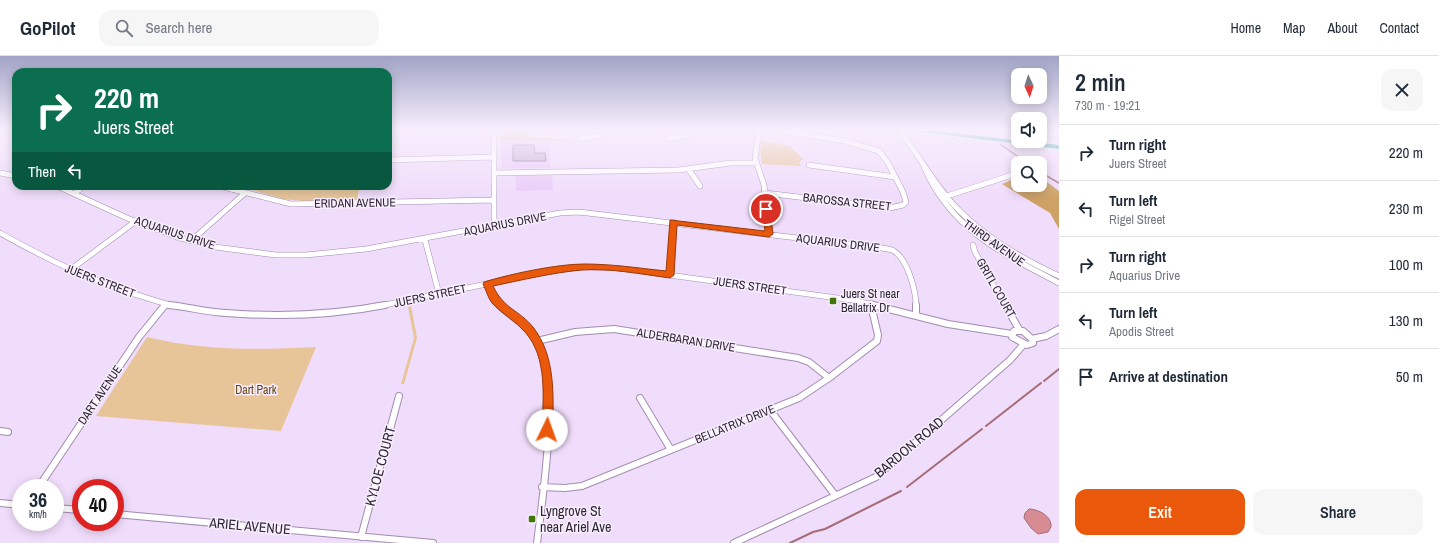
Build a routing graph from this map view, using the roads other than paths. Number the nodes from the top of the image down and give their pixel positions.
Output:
1 (494, 153) edge
2 (754, 153) edge
3 (879, 153) edge
4 (916, 153) edge
5 (916, 153) edge
6 (494, 157) junction
7 (392, 160) edge
8 (756, 163) junction
9 (809, 165) dead end
10 (689, 170) junction
11 (0, 173) edge
12 (494, 173) junction
13 (12, 175) edge
14 (1011, 175) edge
15 (895, 177) junction
16 (700, 186) dead end
17 (67, 190) edge
18 (79, 190) edge
19 (234, 190) edge
20 (75, 193) junction
21 (245, 193) junction
22 (765, 193) junction
23 (947, 196) junction
24 (494, 200) junction
25 (136, 221) junction
26 (673, 222) junction
27 (496, 226) junction
28 (0, 234) edge
29 (769, 234) junction
30 (192, 240) junction
31 (425, 240) junction
32 (973, 245) dead end
33 (70, 270) junction
34 (670, 275) junction
35 (1059, 276) edge
36 (1059, 283) edge
37 (488, 284) junction
38 (439, 294) junction
39 (871, 303) junction
40 (165, 304) junction
41 (916, 315) junction
42 (1059, 329) edge
43 (1020, 330) junction
44 (1012, 334) junction
45 (1032, 339) junction
46 (537, 341) junction
47 (1023, 344) junction
48 (829, 378) junction
49 (399, 396) dead end
50 (640, 398) dead end
51 (770, 410) junction
52 (0, 432) edge
53 (8, 432) dead end
54 (671, 450) junction
55 (44, 479) edge
56 (542, 486) junction
57 (835, 495) junction
58 (0, 503) edge
59 (12, 504) edge
60 (124, 515) edge
61 (361, 537) junction
62 (433, 543) edge
63 (537, 543) edge
64 (734, 543) edge

1 - 6 street
2 - 8 street
3 - 15 street, BAROSSA STREET
4 - 23 street, THIRD AVENUE
5 - 36 street, THIRD AVENUE
6 - 7 street
6 - 12 street
8 - 10 street
8 - 22 street
9 - 15 street
10 - 12 street
10 - 16 street
11 - 13 street
12 - 24 street
14 - 23 street
15 - 22 street, BAROSSA STREET
17 - 20 street, AQUARIUS DRIVE
18 - 20 street
19 - 21 street, ERIDANI AVENUE
20 - 25 street, AQUARIUS DRIVE
21 - 24 street, ERIDANI AVENUE
21 - 30 street
22 - 29 street
23 - 35 street, THIRD AVENUE
24 - 27 street
25 - 30 street, AQUARIUS DRIVE
25 - 33 street
26 - 27 street, AQUARIUS DRIVE
26 - 29 street, AQUARIUS DRIVE
26 - 34 street
27 - 31 street, AQUARIUS DRIVE
28 - 33 street, JUERS STREET
29 - 41 street, AQUARIUS DRIVE
30 - 31 street, AQUARIUS DRIVE
31 - 38 street
32 - 43 street, GRITL COURT
33 - 40 street, JUERS STREET
34 - 37 street, JUERS STREET
34 - 39 street, JUERS STREET
37 - 38 street, JUERS STREET
37 - 46 street
38 - 40 street, JUERS STREET
39 - 41 street, JUERS STREET
39 - 48 street, BELLATRIX DRIVE
40 - 55 street, DART AVENUE
41 - 44 street, JUERS STREET
42 - 45 street
43 - 44 street
43 - 45 street
44 - 47 street
45 - 47 street
46 - 48 street, ALDERBARAN DRIVE
46 - 56 street
47 - 57 street, BARDON ROAD
48 - 51 street, BELLATRIX DRIVE
49 - 61 street, KYLOE COURT
50 - 54 street
51 - 54 street, BELLATRIX DRIVE
51 - 57 street
52 - 53 street
54 - 56 street, BELLATRIX DRIVE
56 - 63 street
57 - 64 street, BARDON ROAD
58 - 59 street
60 - 61 street, ARIEL AVENUE
61 - 62 street, ARIEL AVENUE

